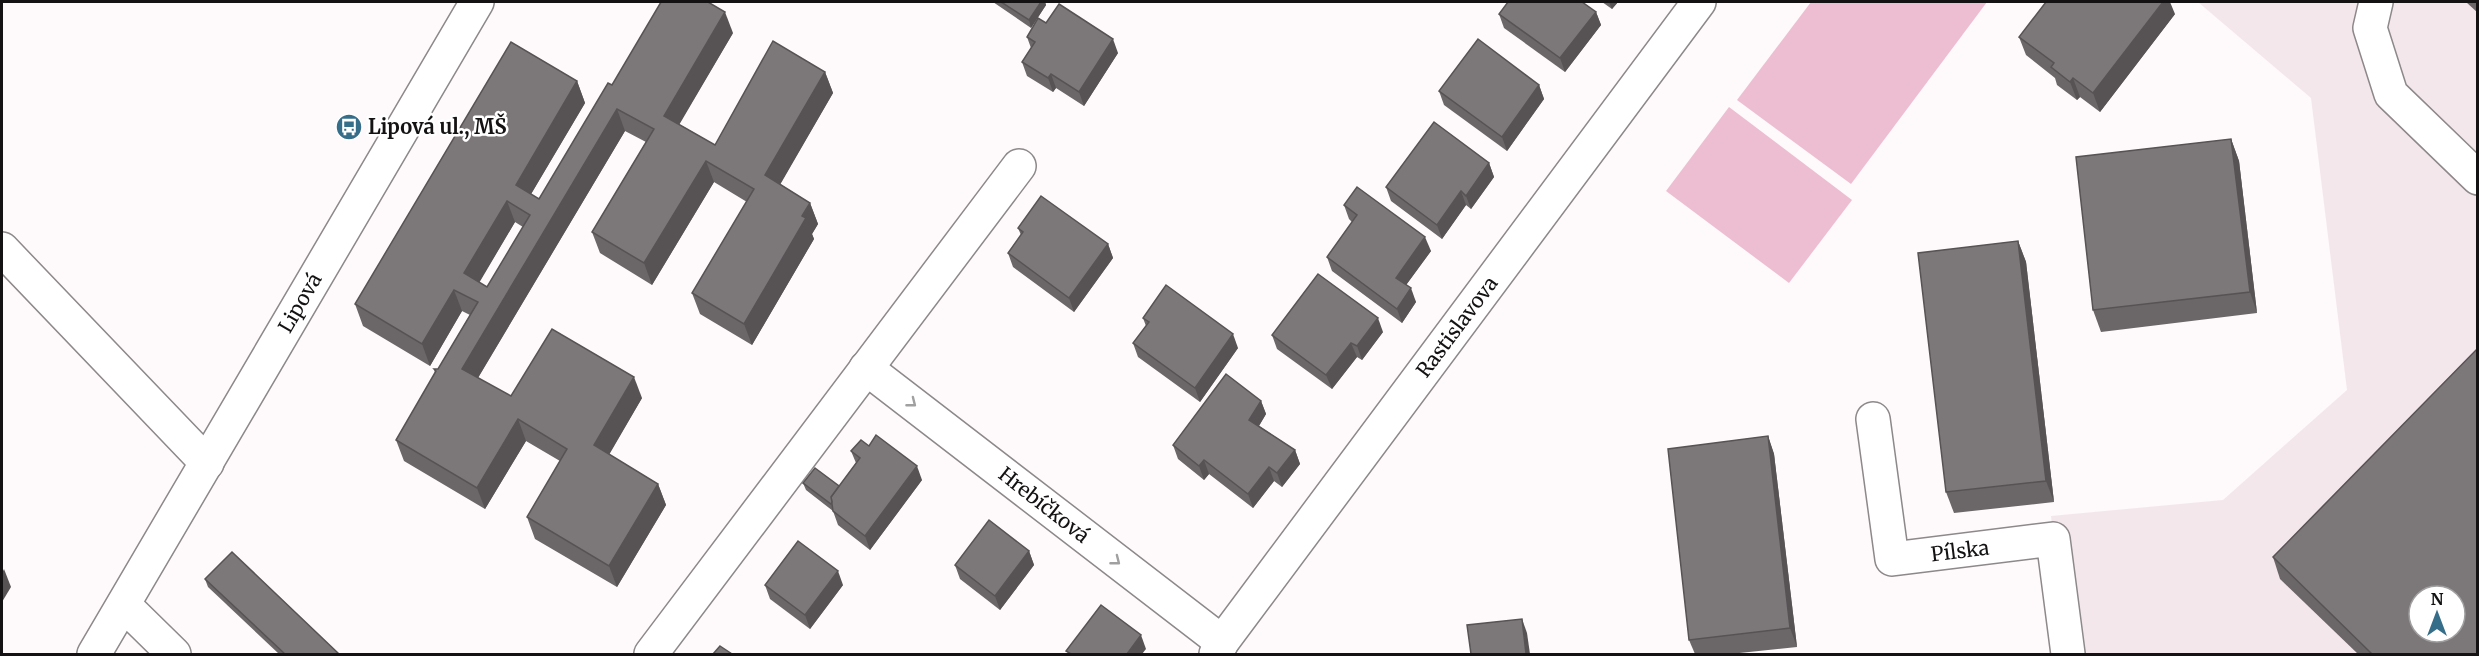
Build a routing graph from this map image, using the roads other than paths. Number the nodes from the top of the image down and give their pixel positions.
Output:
1 (477, 2) edge
2 (1699, 2) edge
3 (2376, 2) edge
4 (1019, 166) dead end
5 (2478, 178) edge
6 (2, 249) edge
7 (866, 368) junction
8 (1873, 419) dead end
9 (207, 463) junction
10 (123, 605) junction
11 (1219, 648) edge
12 (94, 654) edge
13 (174, 654) edge
14 (651, 654) edge
15 (2068, 654) edge

1 - 9 street, Lipová
2 - 11 street, Rastislavova
3 - 5 street
4 - 7 street
6 - 9 street
7 -> 11 street, Hrebíčková
7 - 14 street
8 - 15 street, Pílska
9 - 10 street, Lipová
10 - 12 street, Lipová
10 - 13 street

